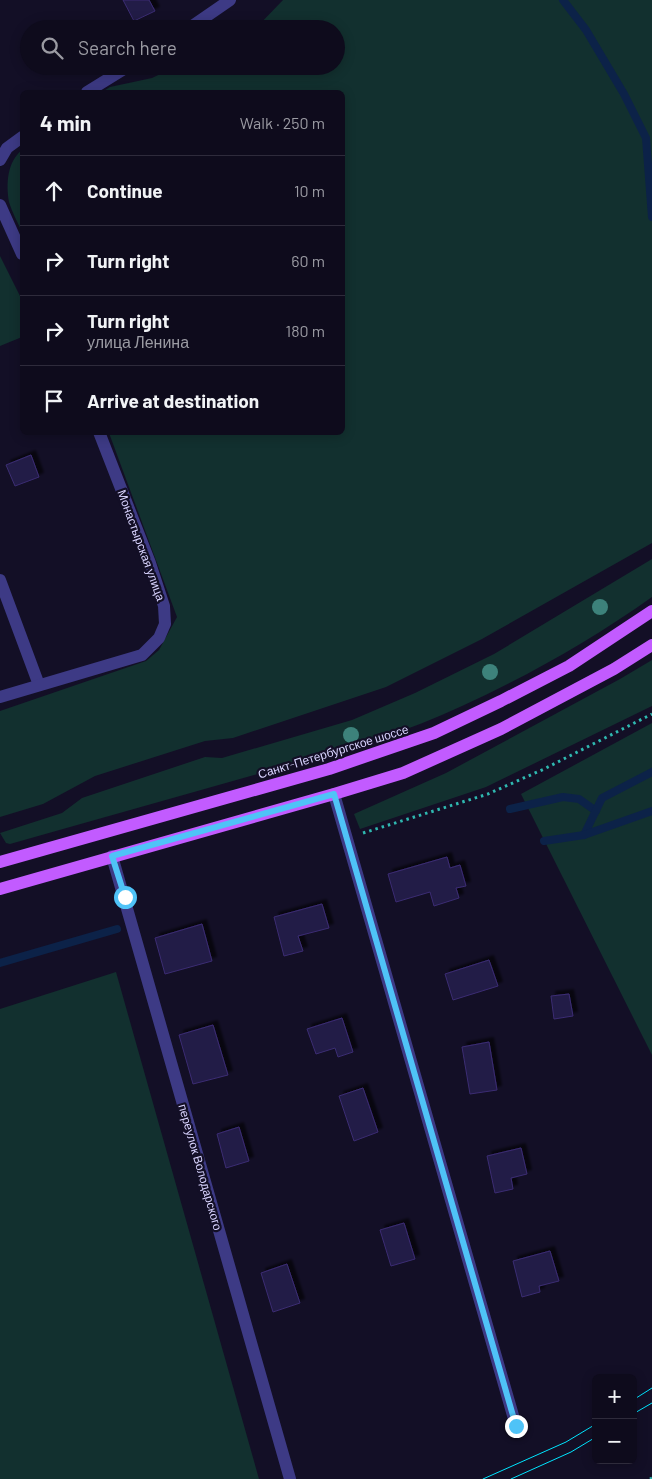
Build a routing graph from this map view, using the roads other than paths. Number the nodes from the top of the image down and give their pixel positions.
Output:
1 (230, 0) edge
2 (201, 20) edge
3 (114, 75) edge
4 (90, 90) edge
5 (20, 138) edge
6 (0, 160) edge
7 (0, 206) edge
8 (20, 250) edge
9 (99, 435) edge
10 (0, 580) edge
11 (652, 611) edge
12 (652, 646) edge
13 (39, 685) junction
14 (0, 697) edge
15 (334, 794) junction
16 (112, 856) junction
17 (0, 862) edge
18 (0, 889) edge
19 (516, 1426) dead end
20 (290, 1479) edge

1 - 2 street
3 - 4 street
5 - 6 street
7 - 8 street
9 - 13 street, Монастырская улица
10 - 13 street
11 - 17 main road, Санкт-Петербургское шоссе
12 - 15 main road
13 - 14 street, Монастырская улица
15 - 16 main road
15 - 19 street
16 - 18 main road
16 - 20 street, переулок Володарского

